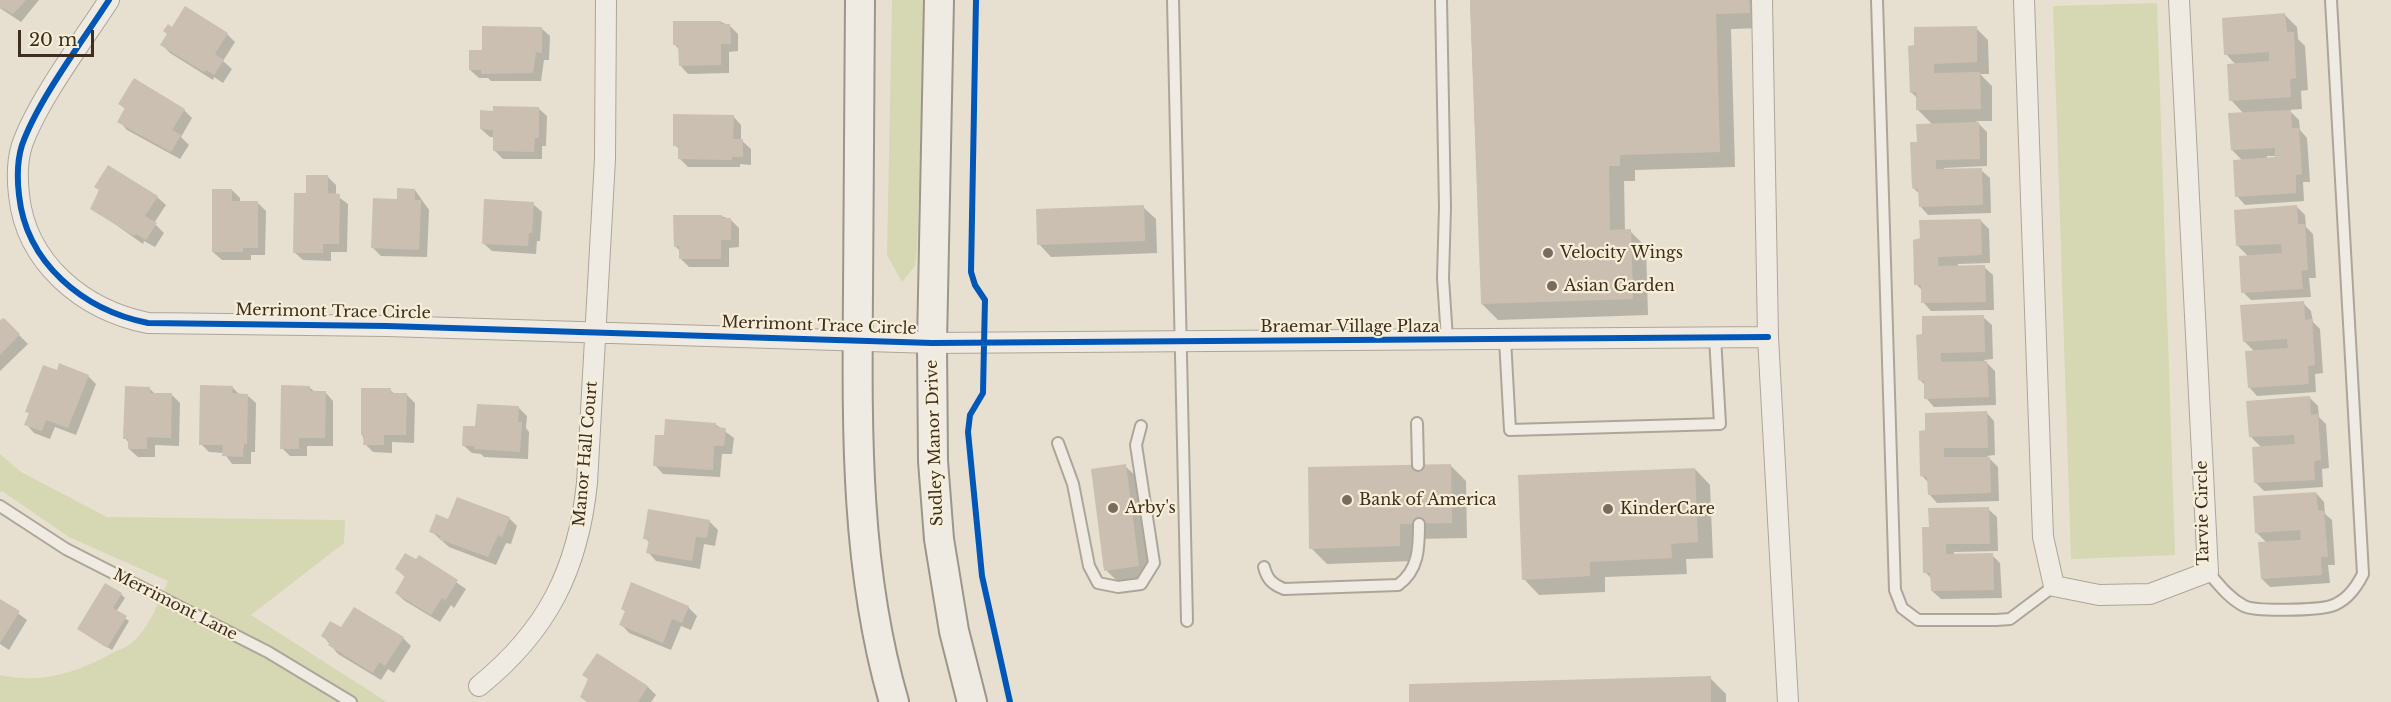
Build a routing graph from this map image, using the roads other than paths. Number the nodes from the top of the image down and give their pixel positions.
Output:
1 (109, 0) edge
2 (606, 0) edge
3 (860, 0) edge
4 (939, 0) edge
5 (1173, 0) edge
6 (1441, 0) edge
7 (1762, 0) edge
8 (1877, 0) edge
9 (2024, 0) edge
10 (2179, 0) edge
11 (2331, 0) edge
12 (596, 333) junction
13 (1715, 337) junction
14 (1768, 337) junction
15 (1447, 339) junction
16 (1504, 339) junction
17 (857, 341) junction
18 (1180, 341) junction
19 (932, 344) junction
20 (1417, 423) dead end
21 (1142, 426) dead end
22 (1058, 443) dead end
23 (1418, 465) dead end
24 (0, 506) edge
25 (1419, 524) dead end
26 (1264, 567) dead end
27 (2208, 572) junction
28 (2054, 586) junction
29 (1187, 621) dead end
30 (479, 686) dead end
31 (351, 702) edge
32 (894, 702) edge
33 (972, 702) edge
34 (1788, 702) edge

1 - 12 street, Merrimont Trace Circle
2 - 12 street
3 - 17 main road
4 - 19 main road, Sudley Manor Drive
5 - 18 lane
6 - 15 lane
7 - 14 street
8 - 28 lane
9 - 28 street
10 - 27 street, Tarvie Circle
11 - 27 lane
12 - 17 street, Merrimont Trace Circle
12 - 30 street, Manor Hall Court
13 - 14 street, Braemar Village Plaza
13 - 16 street, Braemar Village Plaza
13 - 16 lane
14 - 34 street
15 - 16 street, Braemar Village Plaza
15 - 18 street, Braemar Village Plaza
17 - 19 street, Merrimont Trace Circle
17 - 32 main road
18 - 19 street, Braemar Village Plaza
18 - 29 lane
19 - 33 main road, Sudley Manor Drive
20 - 23 lane
21 - 22 lane
24 - 31 lane, Merrimont Lane
25 - 26 lane
27 - 28 street, Tarvie Circle

